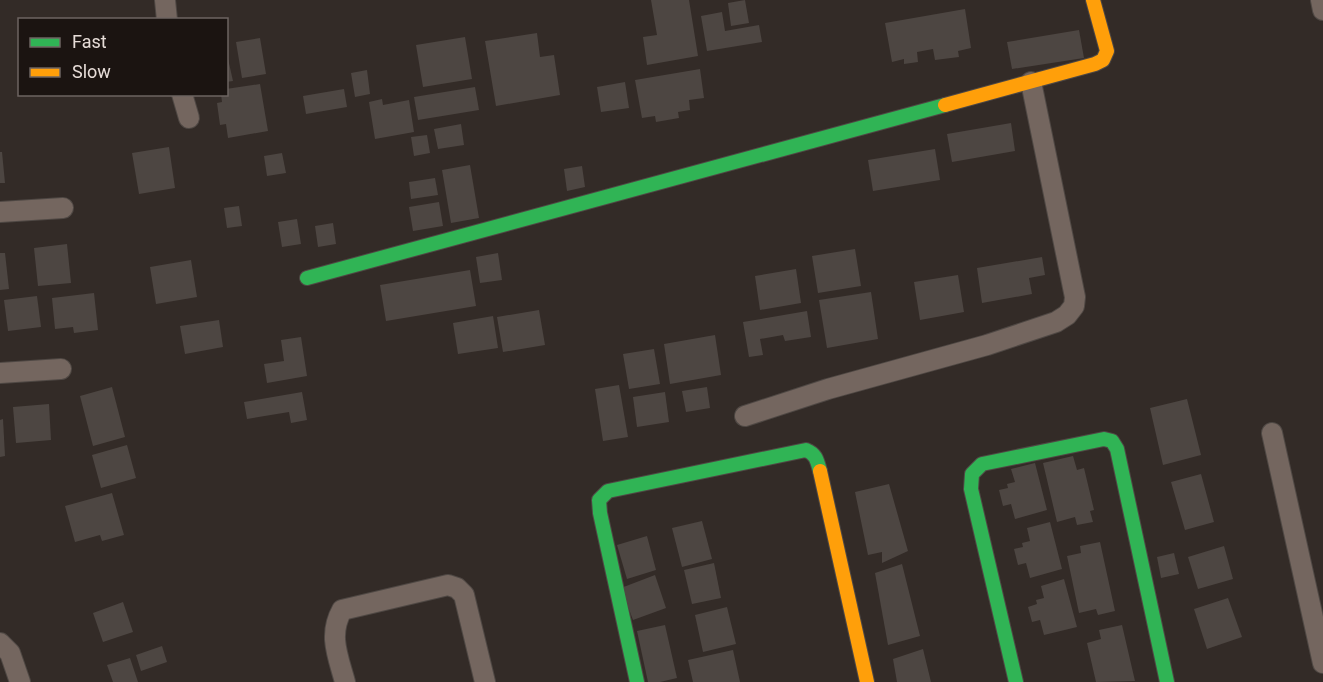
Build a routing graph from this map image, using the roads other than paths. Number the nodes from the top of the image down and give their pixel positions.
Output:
1 (165, 0) edge
2 (1093, 0) edge
3 (1321, 0) edge
4 (1323, 10) edge
5 (167, 18) edge
6 (1031, 81) junction
7 (183, 96) edge
8 (189, 118) dead end
9 (63, 208) dead end
10 (0, 212) edge
11 (307, 278) dead end
12 (61, 369) dead end
13 (0, 373) edge
14 (745, 416) dead end
15 (1272, 433) dead end
16 (0, 643) edge
17 (1323, 663) edge
18 (20, 682) edge
19 (345, 682) edge
20 (485, 682) edge
21 (637, 682) edge
22 (867, 682) edge
23 (1016, 682) edge
24 (1167, 682) edge

1 - 5 street
2 - 6 street
3 - 4 street
6 - 11 street
6 - 14 street
7 - 8 street
9 - 10 street
12 - 13 street
15 - 17 street
16 - 18 street
19 - 20 street
21 - 22 street
23 - 24 street

